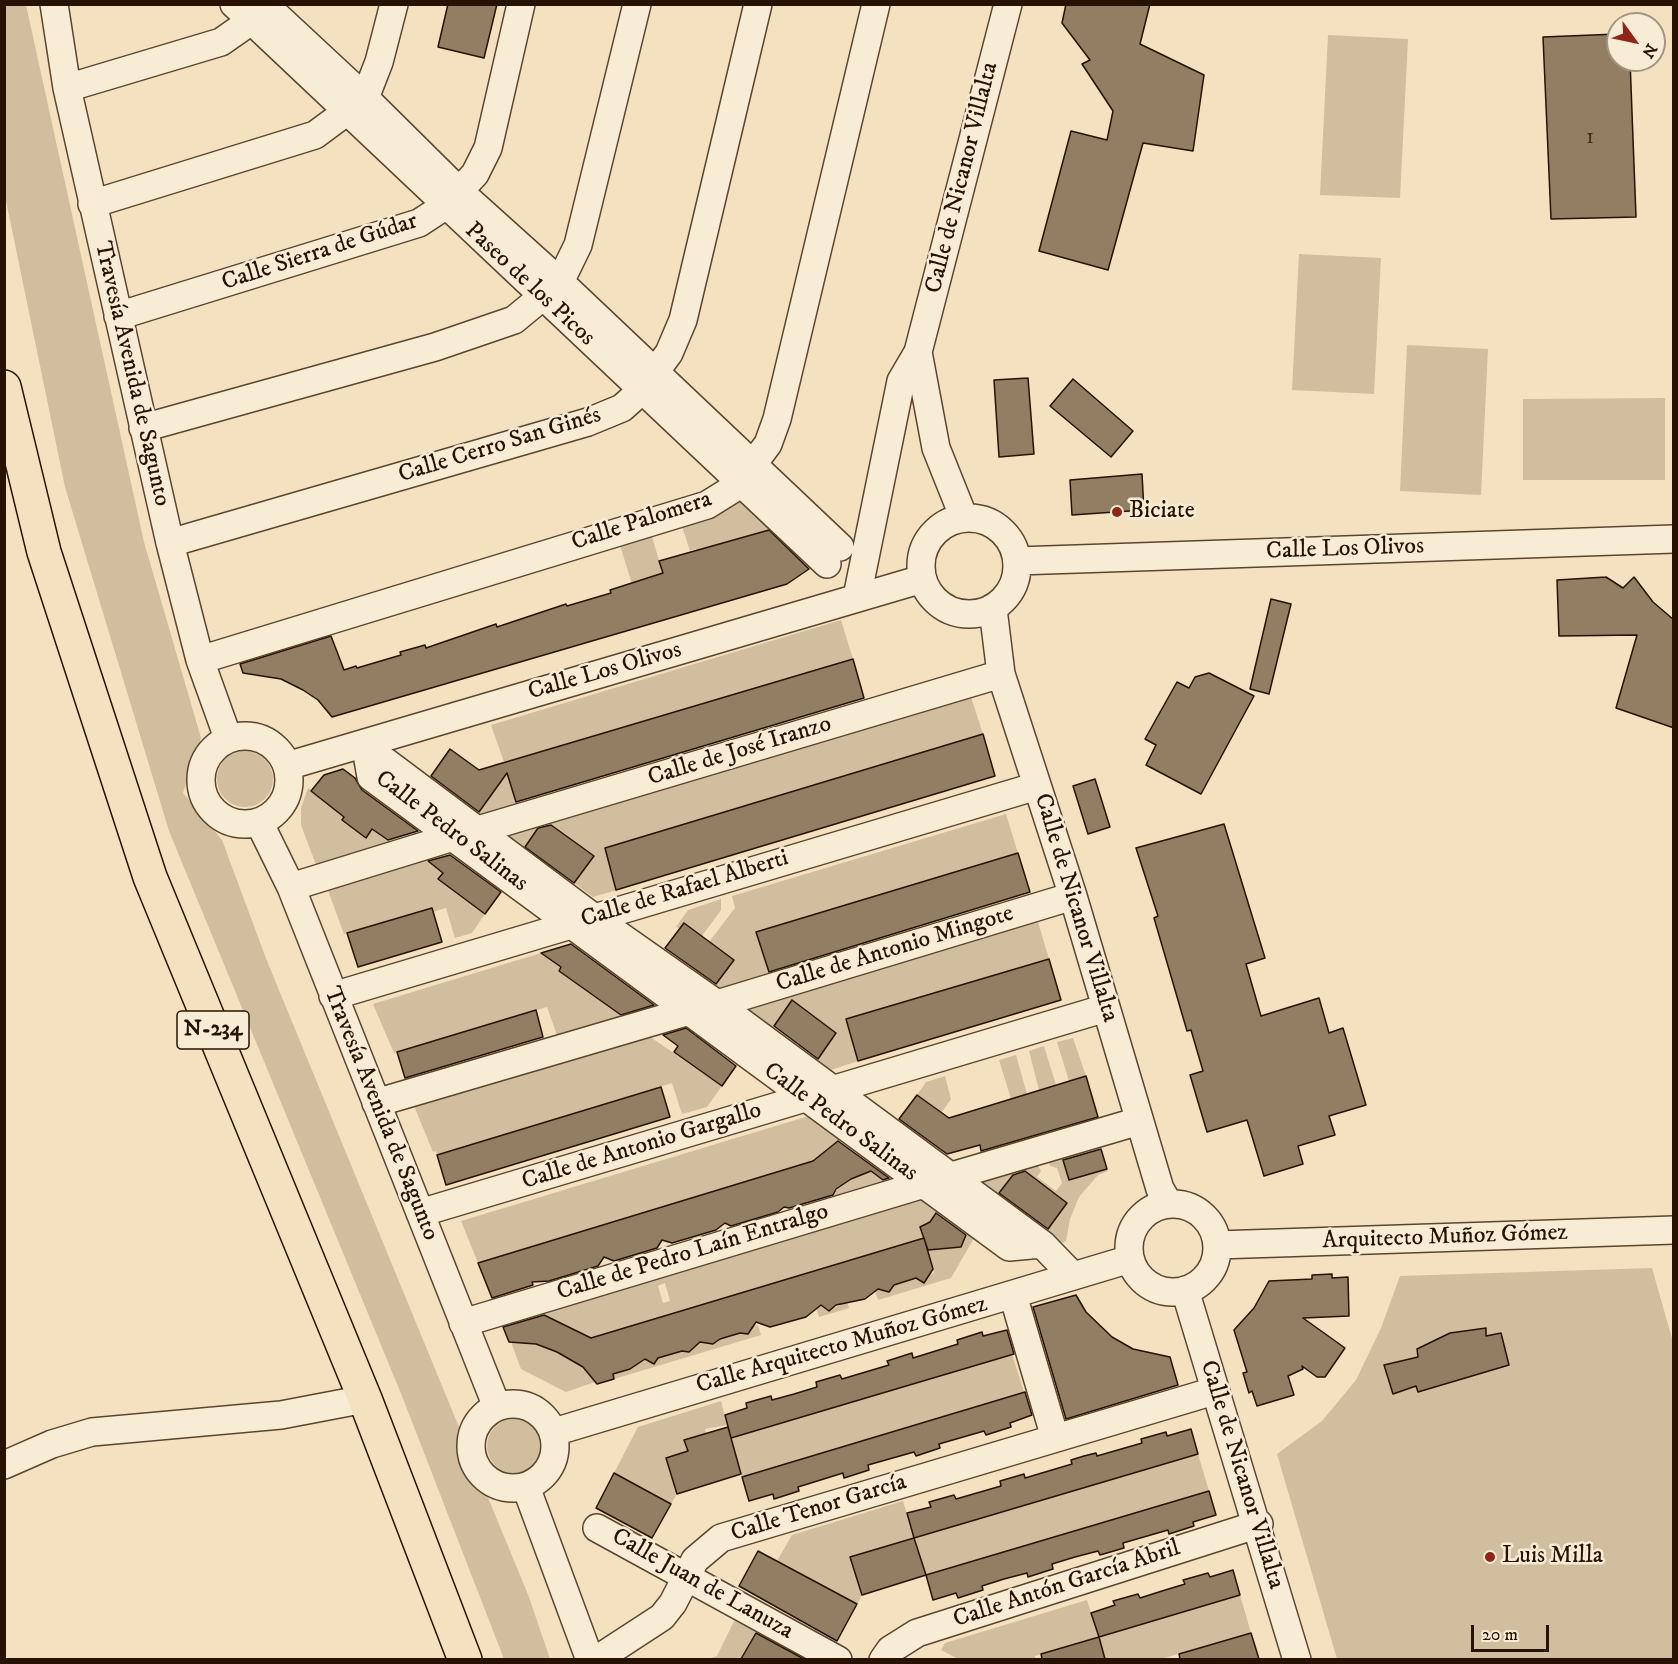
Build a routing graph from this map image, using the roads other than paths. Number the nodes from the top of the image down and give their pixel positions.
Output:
1 (54, 4) edge
2 (394, 4) edge
3 (521, 4) edge
4 (637, 4) edge
5 (758, 4) edge
6 (876, 4) edge
7 (1008, 4) edge
8 (255, 8) edge
9 (67, 88) junction
10 (356, 105) junction
11 (452, 199) junction
12 (92, 204) junction
13 (551, 289) junction
14 (118, 316) junction
15 (918, 352) junction
16 (648, 382) junction
17 (4, 387) edge
18 (143, 428) junction
19 (747, 475) junction
20 (964, 518) junction
21 (1674, 539) edge
22 (170, 543) junction
23 (833, 555) dead end
24 (1017, 561) junction
25 (922, 579) junction
26 (857, 597) junction
27 (993, 609) junction
28 (200, 660) junction
29 (1001, 674) junction
30 (228, 738) junction
31 (287, 766) junction
32 (1037, 786) junction
33 (259, 822) junction
34 (466, 834) junction
35 (291, 887) junction
36 (1073, 896) junction
37 (583, 920) junction
38 (333, 996) junction
39 (717, 1004) junction
40 (1106, 1008) junction
41 (690, 1011) junction
42 (834, 1090) junction
43 (806, 1099) junction
44 (376, 1103) junction
45 (1139, 1121) junction
46 (952, 1176) junction
47 (924, 1184) junction
48 (1169, 1204) junction
49 (420, 1214) junction
50 (1674, 1230) edge
51 (1042, 1244) junction
52 (1217, 1245) junction
53 (1130, 1259) junction
54 (1073, 1276) junction
55 (1185, 1290) junction
56 (1013, 1295) junction
57 (463, 1323) junction
58 (1214, 1390) junction
59 (365, 1399) junction
60 (497, 1407) junction
61 (554, 1432) junction
62 (1055, 1438) junction
63 (35, 1452) junction
64 (4, 1464) edge
65 (4, 1483) edge
66 (526, 1487) junction
67 (1258, 1524) junction
68 (597, 1528) dead end
69 (686, 1576) junction
70 (465, 1659) edge
71 (590, 1659) edge
72 (596, 1659) edge
73 (838, 1659) edge
74 (883, 1659) edge
75 (1298, 1659) edge

1 - 9 street, Travesía Avenida de Sagunto
2 - 10 street
3 - 11 street, Calle Sierra de Gúdar
4 - 13 street
5 - 16 street, Calle Cerro San Ginés
6 - 19 street, Calle Palomera
7 - 15 street, Calle de Nicanor Villalta
8 - 9 street
8 - 10 street, Paseo de los Picos
9 - 12 street, Travesía Avenida de Sagunto
10 - 11 street, Paseo de los Picos
10 - 12 street
11 - 13 street, Paseo de los Picos
11 - 14 street, Calle Sierra de Gúdar
12 - 14 street, Travesía Avenida de Sagunto
13 - 16 street, Paseo de los Picos
13 - 18 street
14 - 18 street, Travesía Avenida de Sagunto
15 - 20 street, Calle de Nicanor Villalta
15 - 26 street, Calle de Nicanor Villalta
16 - 19 street, Paseo de los Picos
16 - 22 street, Calle Cerro San Ginés
17 - 59 highway, N-234
18 - 22 street, Travesía Avenida de Sagunto
19 - 23 street, Paseo de los Picos
19 - 28 street, Calle Palomera
20 - 24 street
20 - 25 street
21 - 24 street, Calle Los Olivos
22 - 28 street, Travesía Avenida de Sagunto
24 - 27 street
25 - 26 street, Calle Los Olivos
25 - 27 street
26 - 31 street, Calle Los Olivos
27 - 29 street, Calle de Nicanor Villalta
28 - 30 street, Travesía Avenida de Sagunto
29 - 32 street, Calle de Nicanor Villalta
29 - 34 street, Calle de José Iranzo
30 - 31 street
30 - 33 street
31 - 33 street
32 - 36 street, Calle de Nicanor Villalta
32 - 37 street, Calle de Rafael Alberti
33 - 35 street, Travesía Avenida de Sagunto
34 - 35 street, Calle de José Iranzo
34 - 37 street, Calle Pedro Salinas
35 - 38 street, Travesía Avenida de Sagunto
36 - 39 street, Calle de Antonio Mingote
36 - 40 street, Calle de Nicanor Villalta
37 - 38 street, Calle de Rafael Alberti
37 - 39 street, Calle Pedro Salinas
37 - 41 street, Calle Pedro Salinas
38 - 44 street, Travesía Avenida de Sagunto
39 - 42 street, Calle Pedro Salinas
40 - 42 street, Calle de Antonio Gargallo
40 - 45 street, Calle de Nicanor Villalta
41 - 43 street, Calle Pedro Salinas
41 - 44 street
42 - 43 street, Calle de Antonio Gargallo
42 - 46 street, Calle Pedro Salinas
43 - 47 street, Calle Pedro Salinas
43 - 49 street, Calle de Antonio Gargallo
44 - 49 street, Travesía Avenida de Sagunto
45 - 46 street
45 - 48 street, Calle de Nicanor Villalta
46 - 51 street, Calle Pedro Salinas
47 - 51 street, Calle Pedro Salinas
47 - 57 street, Calle de Pedro Laín Entralgo
48 - 52 street
48 - 53 street
49 - 57 street, Travesía Avenida de Sagunto
50 - 52 street, Arquitecto Muñoz Gómez
51 - 54 street, Calle Pedro Salinas
52 - 55 street
53 - 54 street, Calle Arquitecto Muñoz Gómez
53 - 55 street
54 - 56 street, Calle Arquitecto Muñoz Gómez
55 - 58 street, Calle de Nicanor Villalta
56 - 61 street, Calle Arquitecto Muñoz Gómez
56 - 62 street
57 - 60 street, Travesía Avenida de Sagunto
58 - 62 street, Calle Tenor García
58 - 67 street, Calle de Nicanor Villalta
59 - 63 street
59 - 70 highway, N-234
60 - 61 street
60 - 66 street
61 - 66 street
62 - 69 street, Calle Tenor García
63 - 64 street
63 - 65 street
66 - 71 street
67 - 74 street, Calle Antón García Abril
67 - 75 street, Calle de Nicanor Villalta
68 - 69 street, Calle Juan de Lanuza
69 - 72 street, Calle Tenor García
69 - 73 street, Calle Juan de Lanuza

